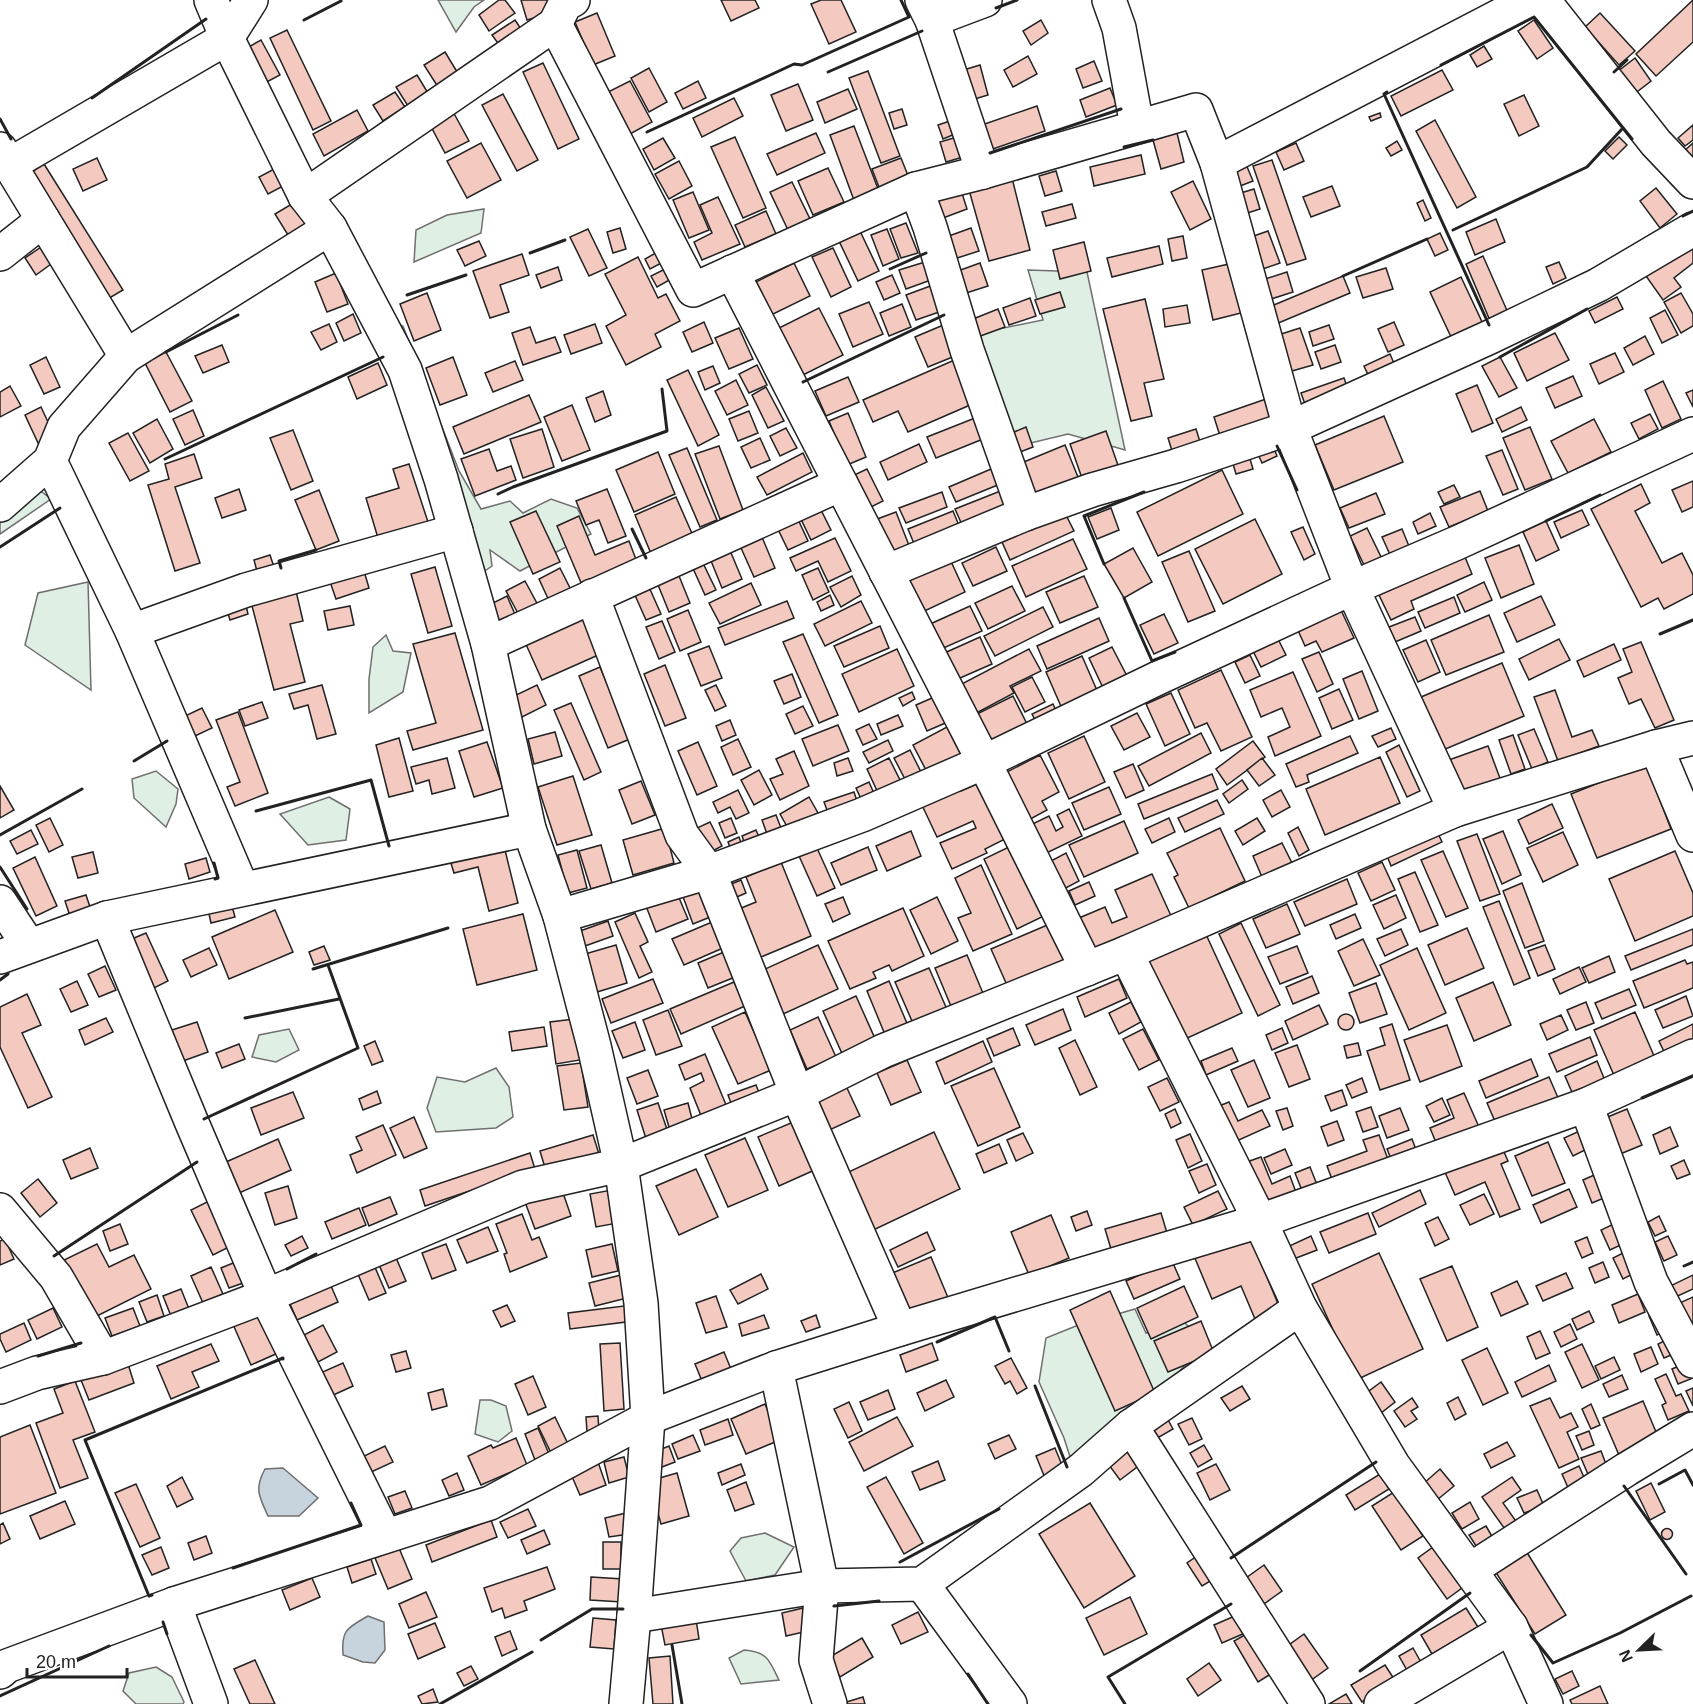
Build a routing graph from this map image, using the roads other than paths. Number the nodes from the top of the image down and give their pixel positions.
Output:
1 (211, 0) edge
2 (251, 0) edge
3 (984, 0) edge
4 (1109, 0) edge
5 (1530, 0) edge
6 (1543, 0) edge
7 (564, 7) edge
8 (927, 10) edge
9 (226, 38) junction
10 (1137, 126) junction
11 (5, 157) edge
12 (1217, 163) junction
13 (983, 172) junction
14 (1693, 182) edge
15 (916, 189) junction
16 (305, 196) junction
17 (43, 220) junction
18 (330, 228) junction
19 (1693, 229) edge
20 (0, 254) edge
21 (732, 272) junction
22 (126, 356) junction
23 (1290, 428) junction
24 (1693, 434) edge
25 (50, 461) junction
26 (841, 484) junction
27 (0, 505) edge
28 (1025, 513) junction
29 (456, 531) junction
30 (886, 572) junction
31 (1352, 588) junction
32 (592, 596) junction
33 (132, 631) junction
34 (488, 644) junction
35 (1693, 738) edge
36 (1656, 747) junction
37 (984, 762) junction
38 (1455, 810) junction
39 (529, 829) junction
40 (1693, 835) edge
41 (709, 872) junction
42 (242, 888) junction
43 (0, 902) edge
44 (560, 916) junction
45 (107, 918) junction
46 (14, 951) edge
47 (1126, 953) junction
48 (1087, 969) junction
49 (1693, 1056) edge
50 (797, 1094) junction
51 (1586, 1105) junction
52 (621, 1165) junction
53 (0, 1210) edge
54 (1260, 1221) junction
55 (266, 1296) junction
56 (1300, 1308) junction
57 (900, 1329) junction
58 (103, 1358) junction
59 (1693, 1361) edge
60 (776, 1368) junction
61 (0, 1387) edge
62 (648, 1418) junction
63 (1131, 1426) junction
64 (1693, 1430) edge
65 (385, 1536) junction
66 (1470, 1570) junction
67 (922, 1584) junction
68 (822, 1586) junction
69 (174, 1604) junction
70 (634, 1616) junction
71 (1511, 1627) junction
72 (2, 1664) edge
73 (212, 1704) edge
74 (626, 1704) edge
75 (830, 1704) edge
76 (1010, 1704) edge
77 (1308, 1704) edge
78 (1381, 1704) edge
79 (1546, 1704) edge

1 - 9 street
2 - 9 street
3 - 8 street
4 - 10 street
5 - 12 street
6 - 14 street
7 - 16 street
7 - 21 street
8 - 13 street
9 - 11 street
9 - 16 street
10 - 12 street
10 - 13 street
11 - 17 street
12 - 23 street
13 - 15 street
15 - 21 street
15 - 28 street
16 - 18 street
17 - 20 street
17 - 22 street
18 - 22 street
18 - 29 street
19 - 23 street
21 - 26 street
22 - 25 street
23 - 28 street
23 - 31 street
24 - 31 street
25 - 27 street
25 - 33 street
26 - 30 street
26 - 32 street
28 - 30 street
29 - 33 street
29 - 34 street
30 - 37 street
31 - 37 street
31 - 38 street
32 - 34 street
32 - 41 street
33 - 42 street
34 - 39 street
35 - 36 street
36 - 38 street
36 - 40 street
37 - 41 street
37 - 48 street
38 - 47 street
39 - 42 street
39 - 44 street
41 - 44 street
41 - 50 street
42 - 45 street
43 - 46 street
44 - 52 street
45 - 46 street
45 - 55 street
47 - 48 street
47 - 54 street
48 - 50 street
49 - 51 street
50 - 52 street
50 - 57 street
51 - 54 street
51 - 59 street
52 - 55 street
52 - 62 street
53 - 58 street
54 - 56 street
54 - 57 street
55 - 58 street
55 - 65 street
56 - 63 street
56 - 66 street
57 - 60 street
58 - 61 street
60 - 62 street
60 - 68 street
62 - 65 street
62 - 70 street
63 - 67 street
63 - 77 street
64 - 66 street
65 - 69 street
66 - 71 street
67 - 68 street
67 - 76 street
68 - 70 street
68 - 75 street
69 - 72 street
69 - 73 street
70 - 74 street
71 - 78 street
71 - 79 street

